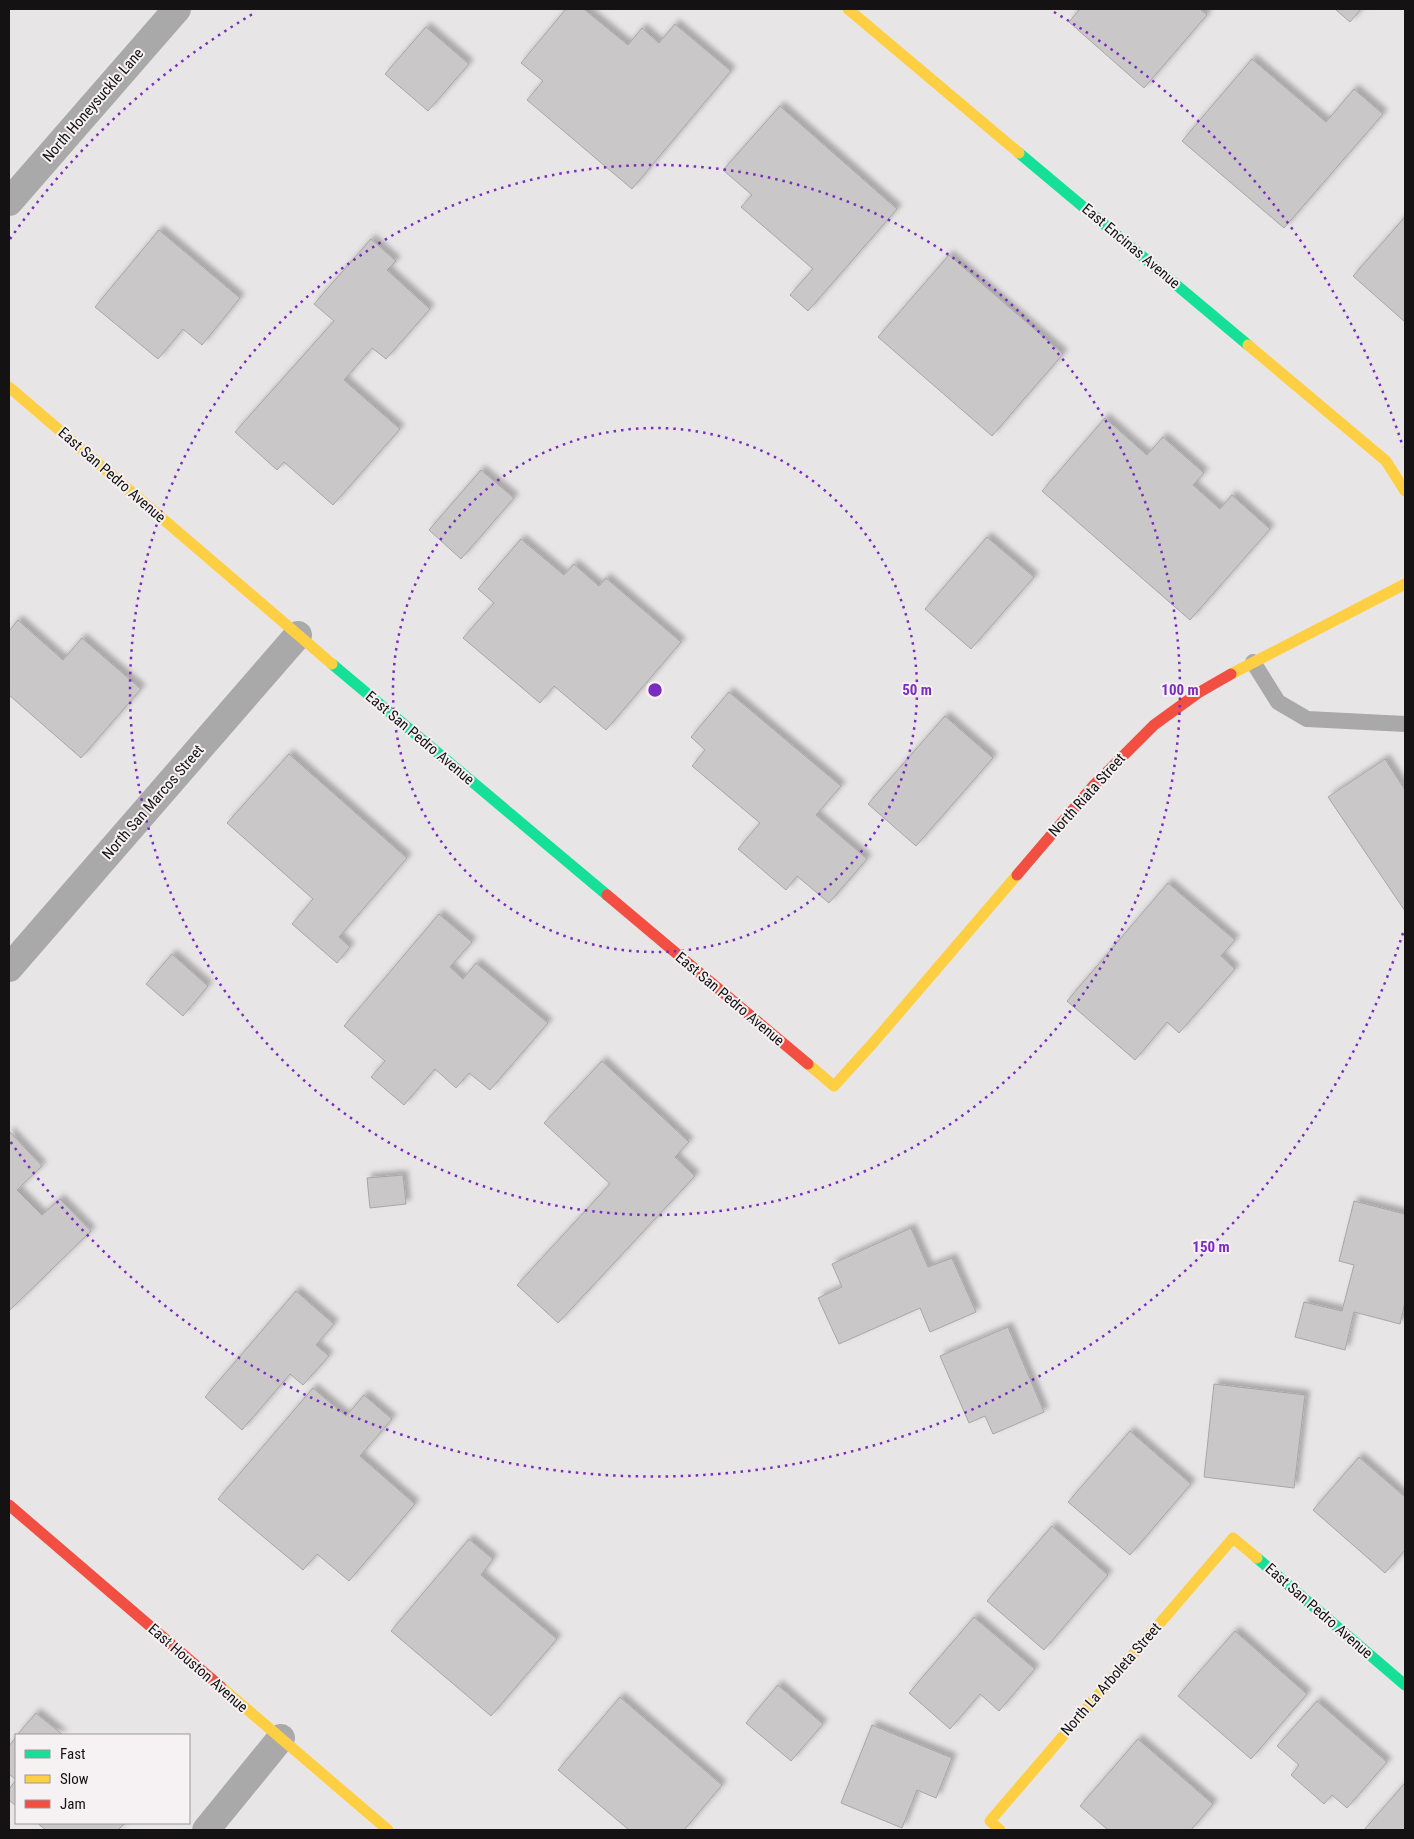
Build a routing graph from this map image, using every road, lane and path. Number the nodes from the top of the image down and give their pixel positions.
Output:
1 (177, 9) edge
2 (848, 9) edge
3 (9, 202) edge
4 (9, 387) edge
5 (1405, 491) edge
6 (1405, 584) edge
7 (298, 635) junction
8 (1253, 662) junction
9 (1405, 724) edge
10 (9, 968) edge
11 (834, 1086) joint
12 (9, 1506) edge
13 (1233, 1538) joint
14 (1405, 1685) edge
15 (281, 1738) junction
16 (206, 1830) edge
17 (388, 1830) edge
18 (1000, 1830) edge

1 - 3 street, North Honeysuckle Lane
2 - 5 street, East Encinas Avenue
4 - 7 street, East San Pedro Avenue
6 - 8 street, North Riata Street
7 - 10 street, North San Marcos Street
7 - 11 street, East San Pedro Avenue
8 - 9 lane
8 - 11 street, North Riata Street
12 - 15 street, East Houston Avenue
13 - 14 street, East San Pedro Avenue
13 - 18 street, North La Arboleta Street
15 - 16 street
15 - 17 street, East Houston Avenue

